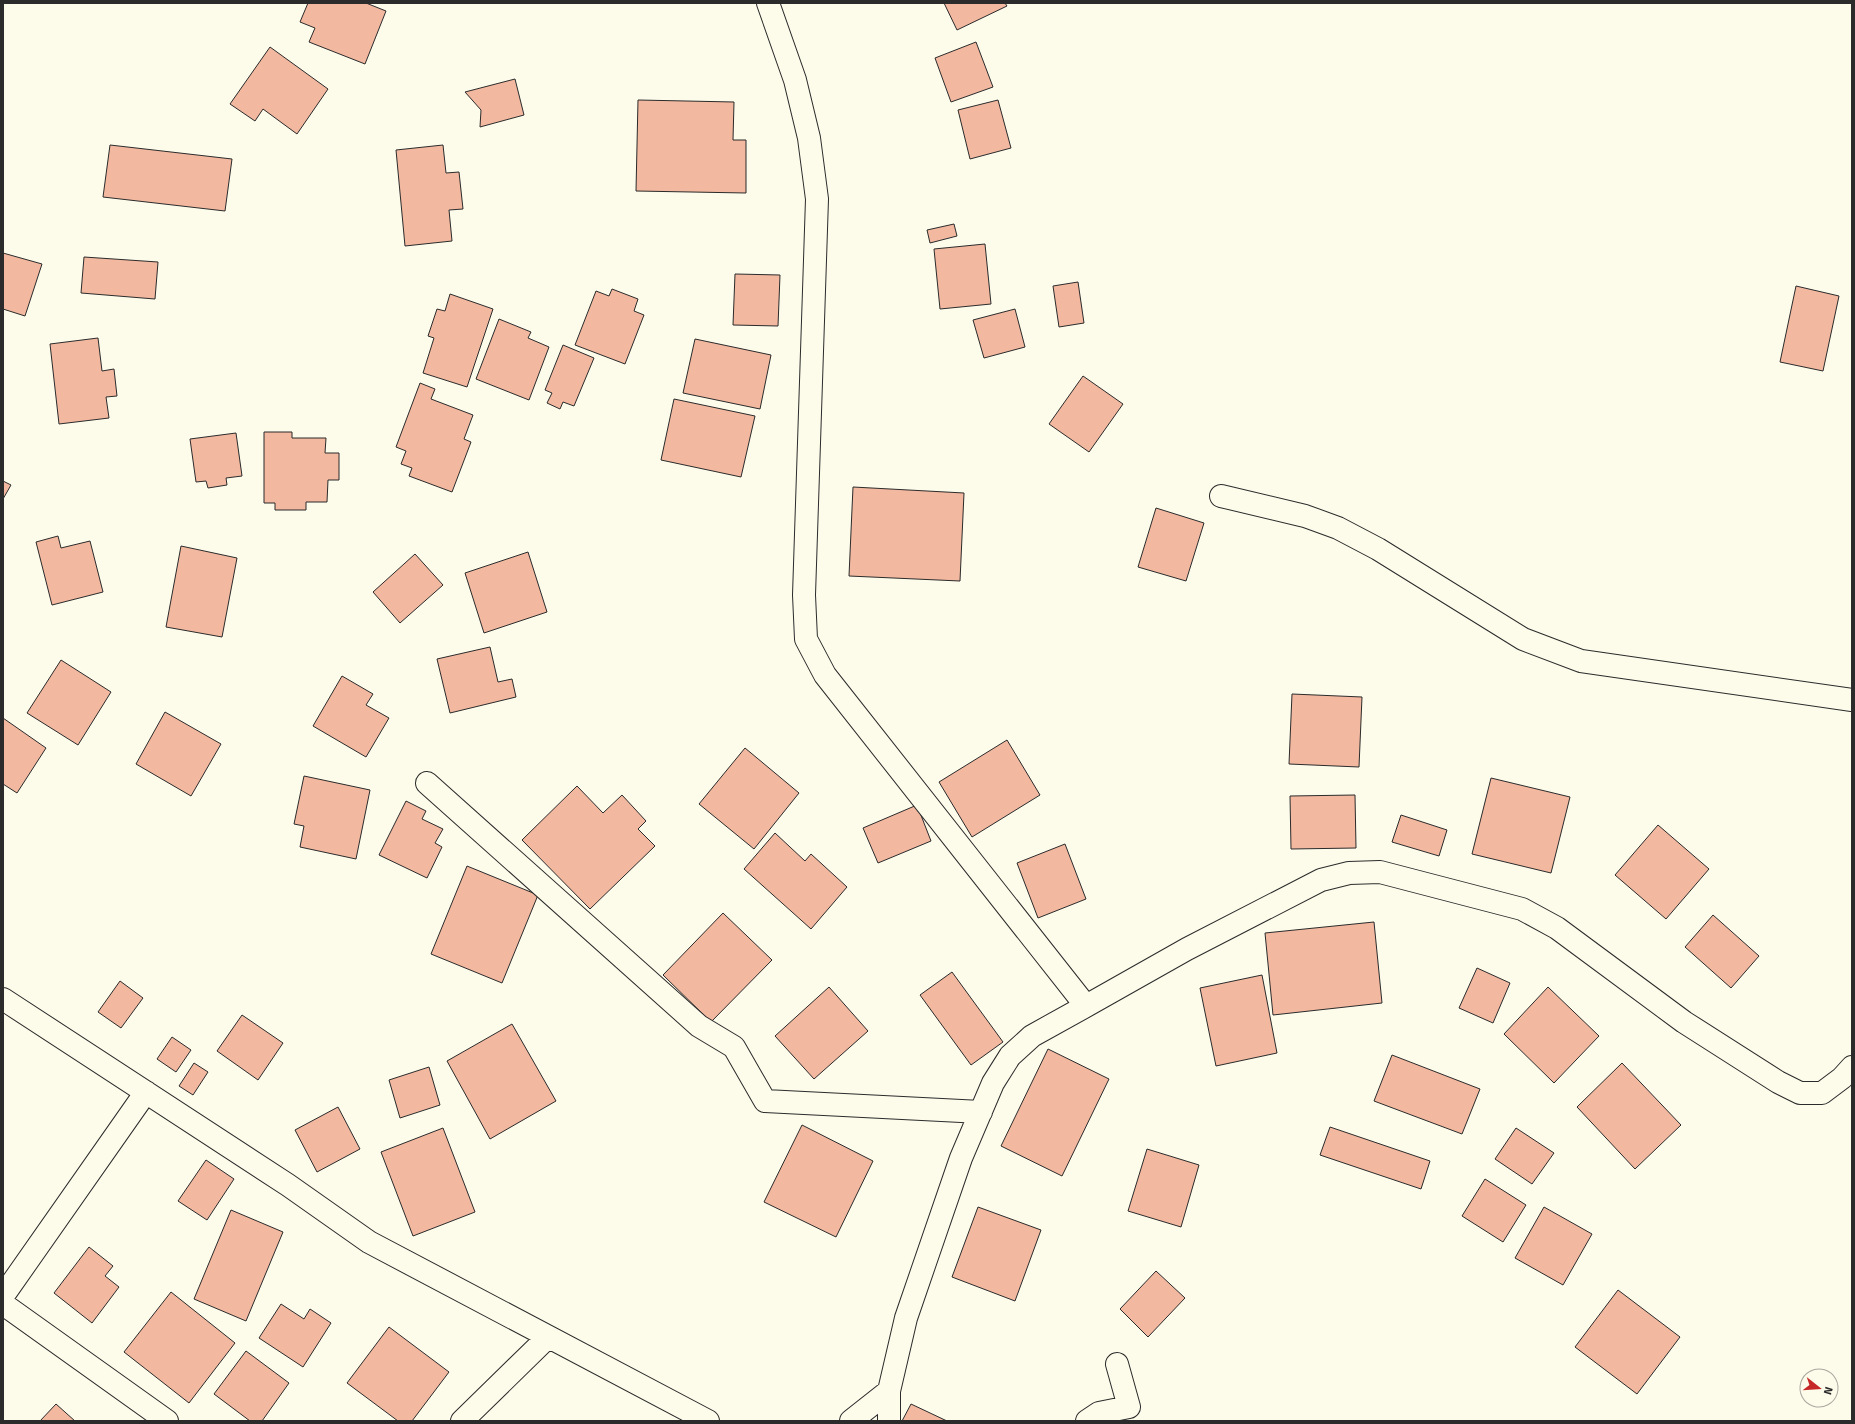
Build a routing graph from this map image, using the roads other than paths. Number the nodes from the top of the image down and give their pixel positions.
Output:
1 (768, 3) edge
2 (1221, 496) dead end
3 (1852, 700) edge
4 (427, 783) dead end
5 (3, 999) edge
6 (1086, 1006) junction
7 (1852, 1067) edge
8 (146, 1092) junction
9 (981, 1112) junction
10 (3, 1296) edge
11 (3, 1304) edge
12 (548, 1336) junction
13 (1117, 1364) dead end
14 (889, 1391) junction
15 (167, 1421) edge
16 (462, 1421) edge
17 (708, 1421) edge
18 (851, 1421) edge
19 (889, 1421) edge
20 (1087, 1421) edge

1 - 6 street
2 - 3 street
4 - 9 street
5 - 8 street
6 - 7 street
6 - 9 street
8 - 10 street
8 - 12 street
9 - 14 street
11 - 15 street
12 - 16 street
12 - 17 street
13 - 20 street
14 - 18 street
14 - 19 street

